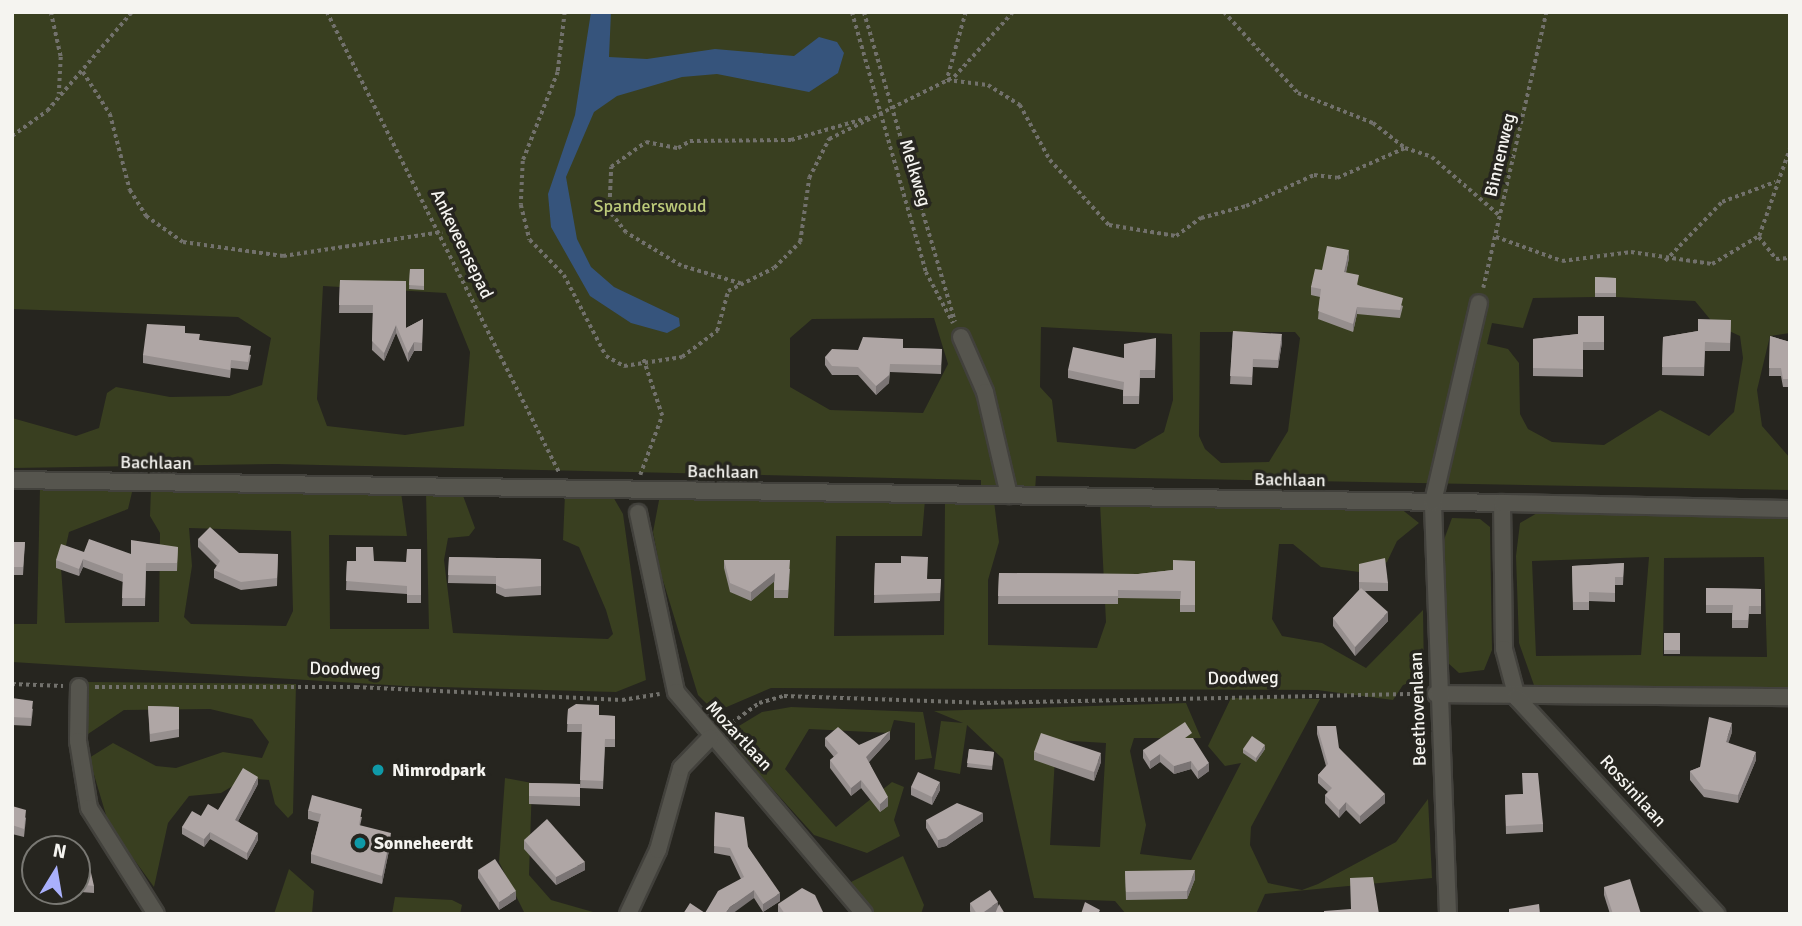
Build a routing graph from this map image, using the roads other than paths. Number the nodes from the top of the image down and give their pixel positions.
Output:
1 (1479, 303) road end
2 (961, 337) road end
3 (12, 480) edge
4 (1009, 495) junction
5 (1433, 502) junction
6 (1502, 503) junction
7 (1790, 509) edge
8 (638, 513) dead end
9 (79, 687) road end
10 (1436, 694) junction
11 (1790, 697) edge
12 (1517, 698) junction
13 (710, 738) junction
14 (156, 914) edge
15 (628, 914) edge
16 (864, 914) edge
17 (1448, 914) edge
18 (1716, 914) edge

1 - 5 street, Beethovenlaan
2 - 4 street
3 - 4 street, Bachlaan
4 - 5 street, Bachlaan
5 - 6 street
5 - 10 street, Beethovenlaan
6 - 7 street
6 - 12 street
8 - 13 street, Mozartlaan
9 - 14 street
10 - 12 street
10 - 17 street, Beethovenlaan
11 - 12 street
12 - 18 street, Rossinilaan
13 - 15 street
13 - 16 street, Mozartlaan

